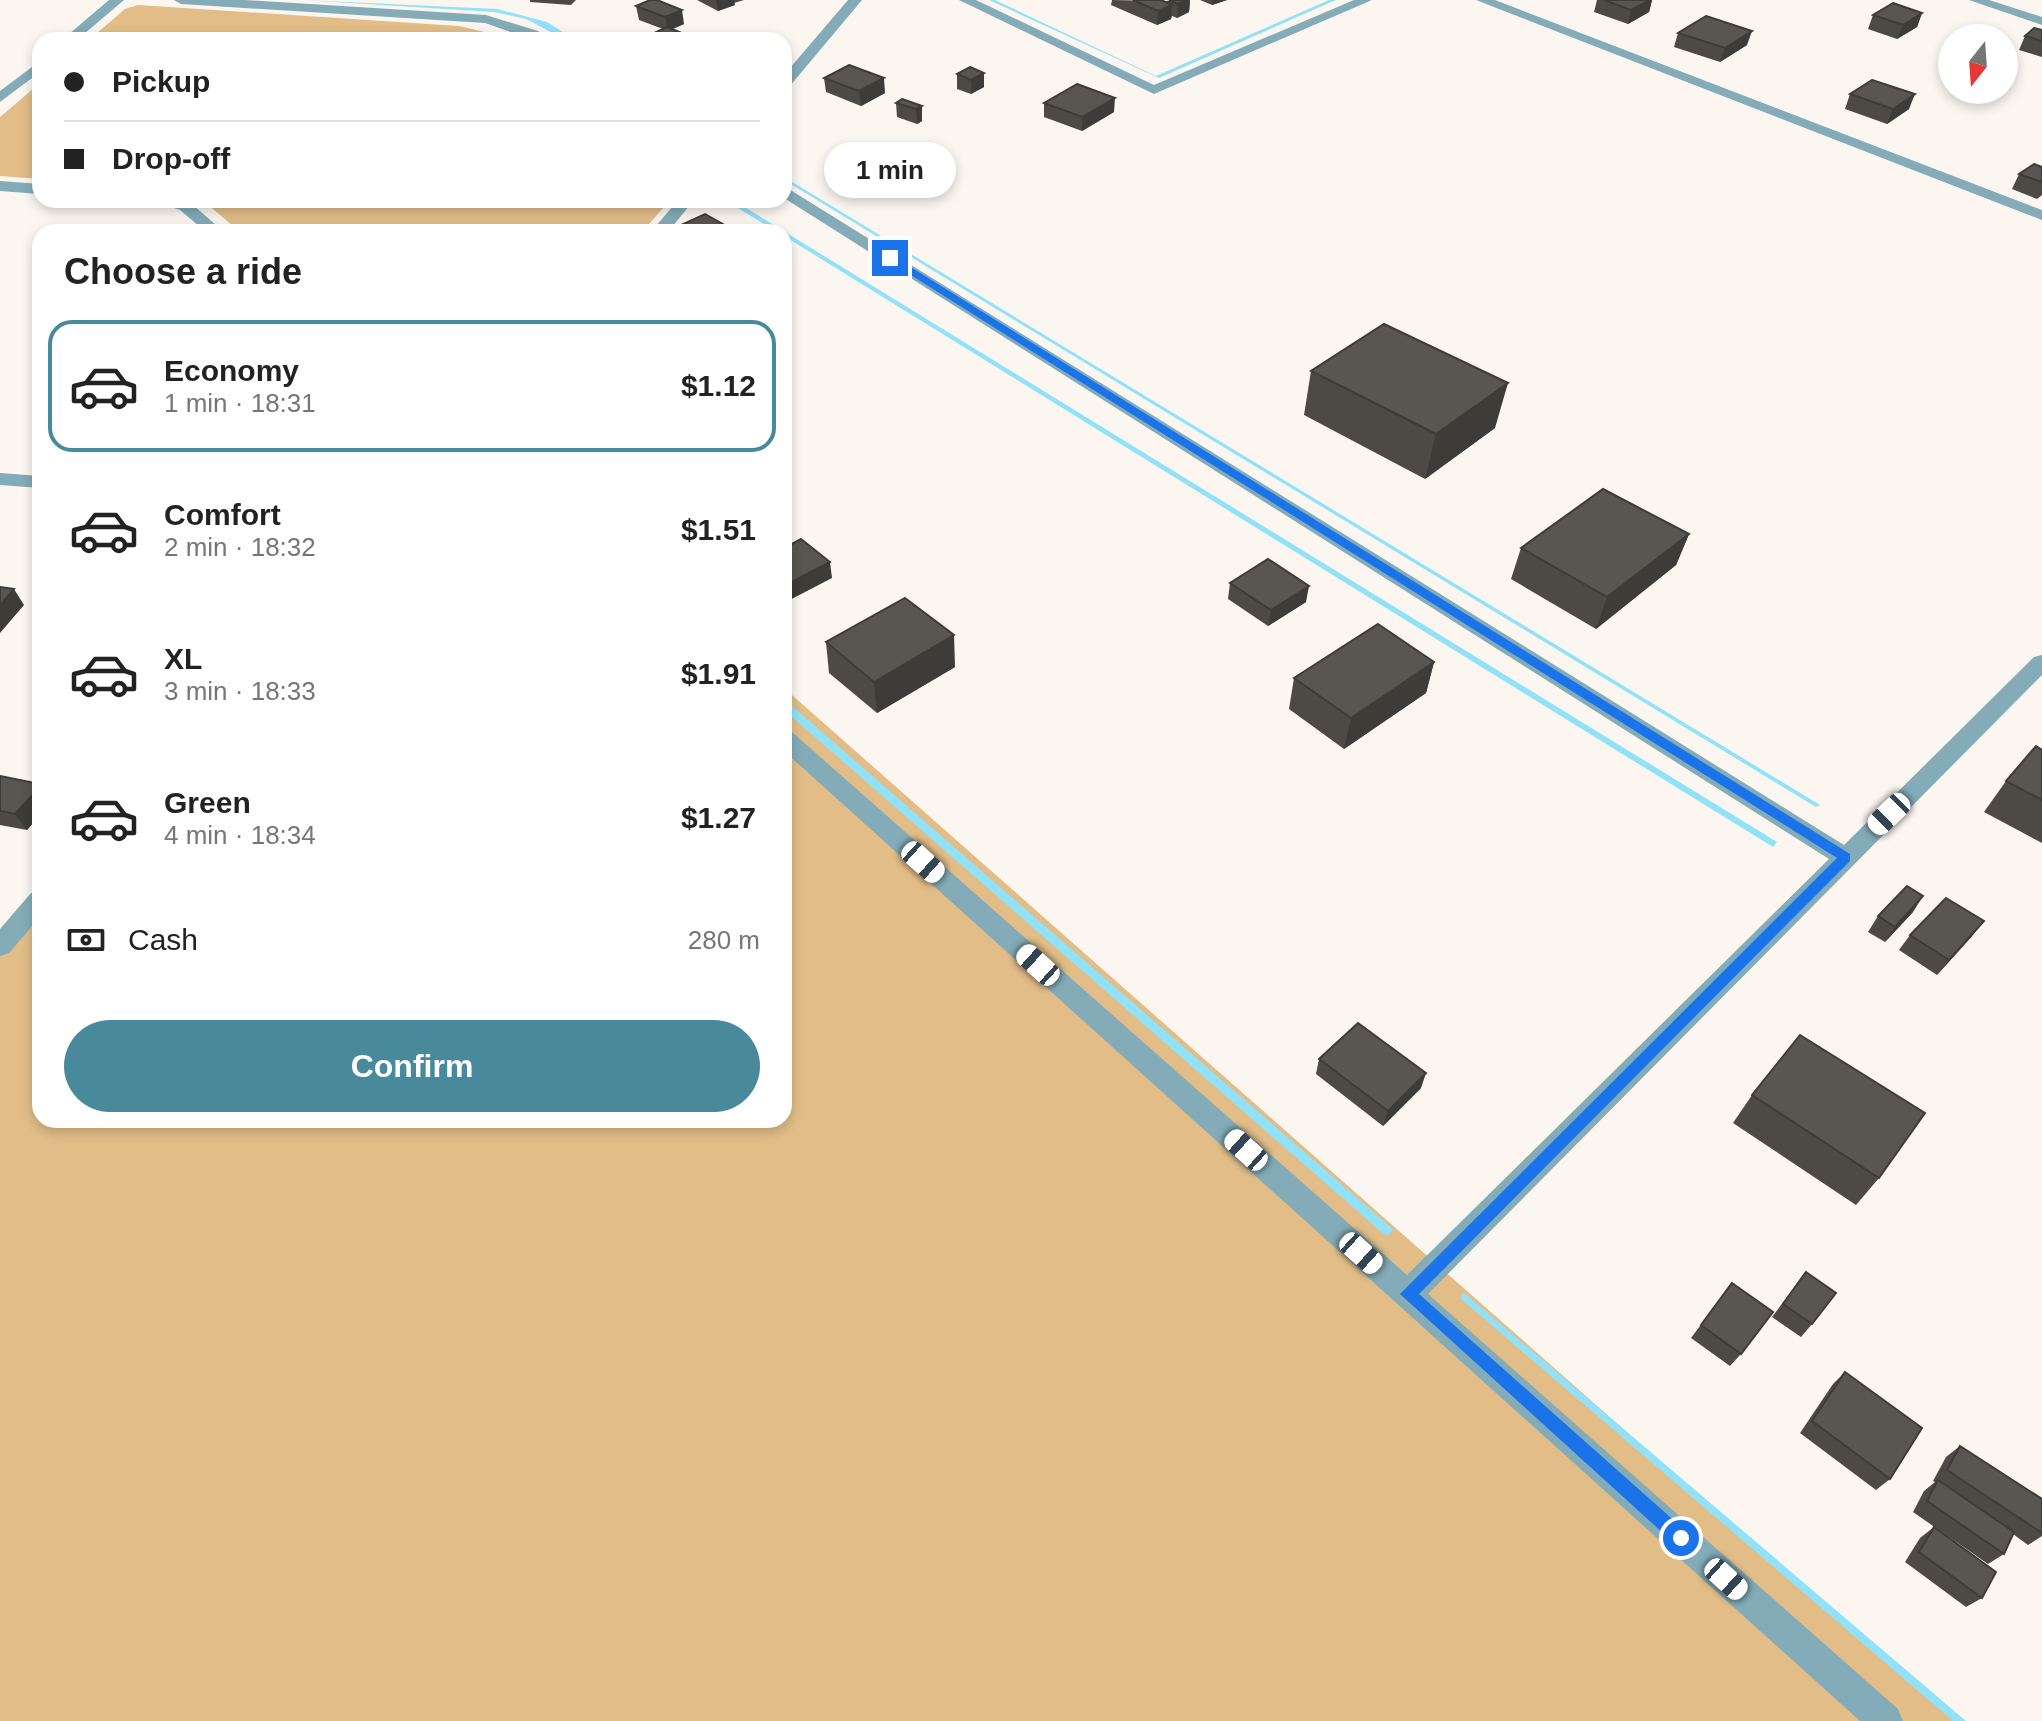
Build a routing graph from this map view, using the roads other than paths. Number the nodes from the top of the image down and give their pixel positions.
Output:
1 (117, 0) edge
2 (181, 0) edge
3 (855, 0) edge
4 (966, 0) edge
5 (1365, 0) edge
6 (1483, 0) edge
7 (1976, 0) edge
8 (2023, 0) edge
9 (2042, 6) edge
10 (2042, 21) edge
11 (79, 32) edge
12 (527, 32) edge
13 (32, 72) edge
14 (792, 75) edge
15 (0, 98) edge
16 (0, 186) edge
17 (32, 188) edge
18 (792, 196) edge
19 (187, 208) edge
20 (679, 208) edge
21 (2042, 215) edge
22 (206, 224) edge
23 (666, 224) edge
24 (0, 479) edge
25 (32, 481) edge
26 (2042, 662) edge
27 (792, 745) edge
28 (1846, 858) junction
29 (32, 909) edge
30 (0, 946) edge
31 (1408, 1294) junction
32 (1886, 1721) edge

1 - 11 street
2 - 12 street
3 - 14 street
4 - 5 street
6 - 21 street
7 - 10 street
8 - 9 street
13 - 15 street
16 - 17 street
18 - 28 street
19 - 22 street
20 - 23 street
24 - 25 street
26 - 28 street
27 - 31 street
28 - 31 street
29 - 30 street
31 - 32 street

